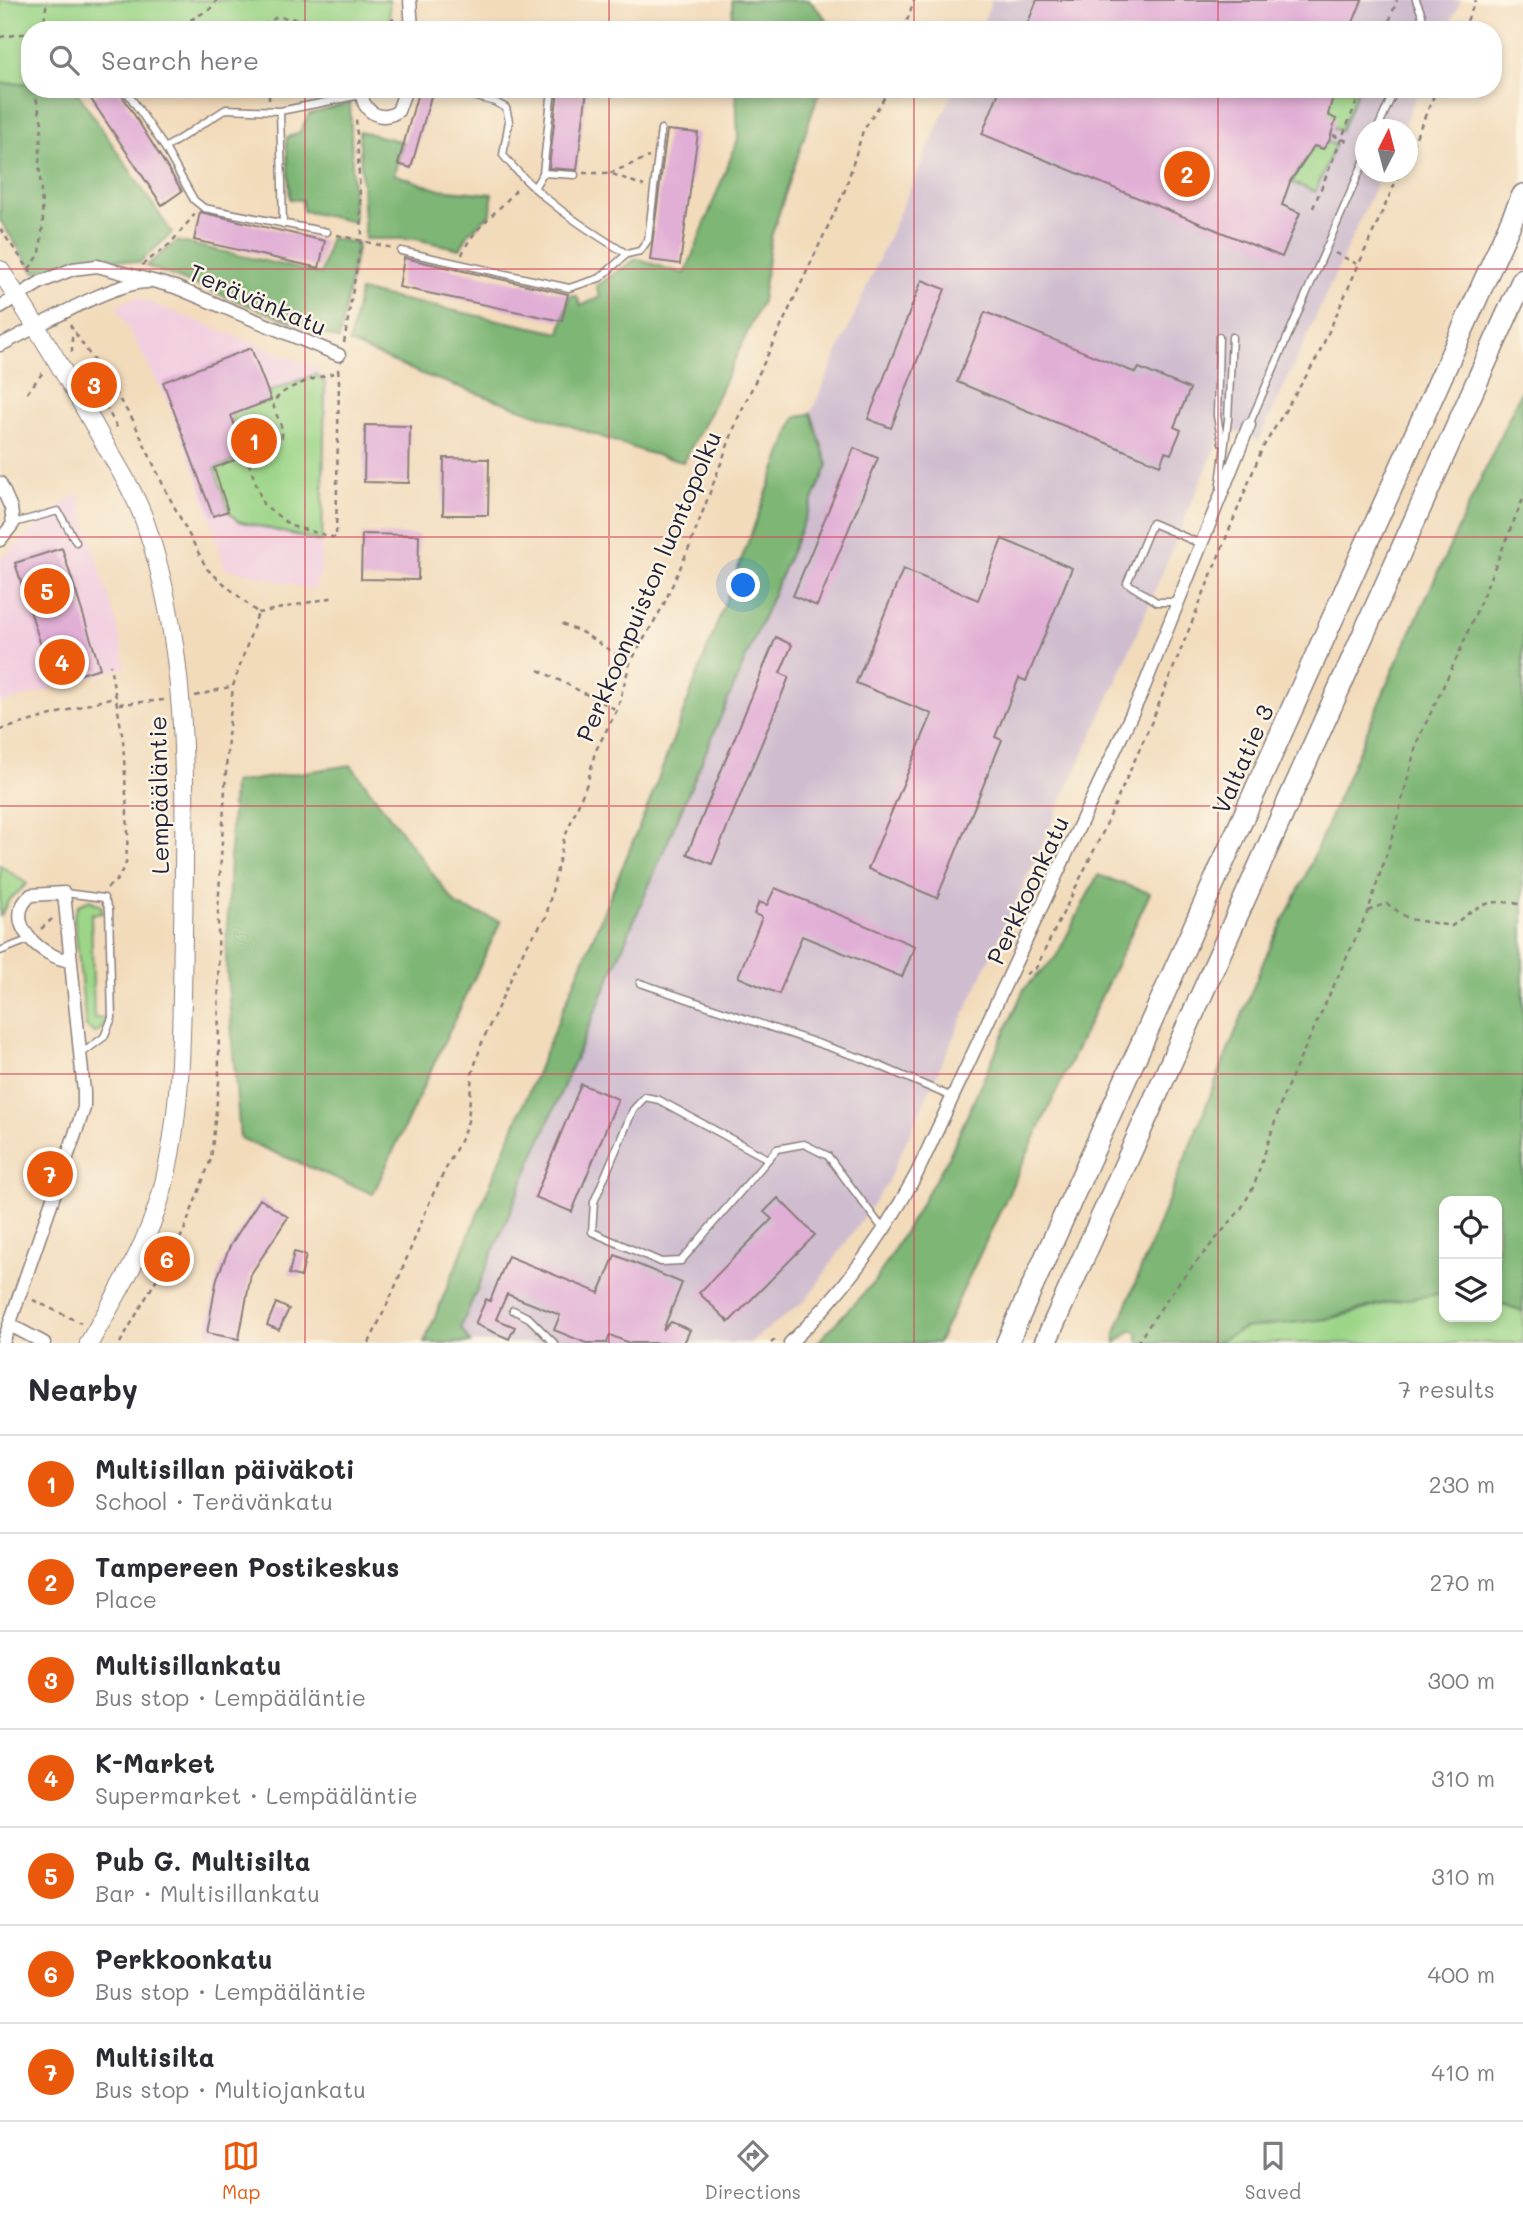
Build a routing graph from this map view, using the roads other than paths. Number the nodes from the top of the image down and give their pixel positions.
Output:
1 (1416, 0) edge
2 (1421, 21) edge
3 (131, 98) edge
4 (352, 98) edge
5 (364, 98) edge
6 (403, 98) edge
7 (475, 98) edge
8 (551, 98) edge
9 (1391, 98) edge
10 (279, 111) junction
11 (1382, 119) edge
12 (661, 129) dead end
13 (165, 148) junction
14 (543, 173) junction
15 (575, 174) dead end
16 (1355, 181) edge
17 (534, 188) junction
18 (1523, 195) edge
19 (284, 224) junction
20 (327, 232) road end
21 (401, 251) road end
22 (627, 254) junction
23 (0, 270) edge
24 (1523, 279) edge
25 (160, 281) junction
26 (18, 297) junction
27 (0, 307) edge
28 (37, 328) junction
29 (1219, 337) dead end
30 (1232, 337) dead end
31 (0, 345) edge
32 (339, 355) road end
33 (1249, 425) joint
34 (1222, 448) junction
35 (0, 483) edge
36 (1220, 497) junction
37 (13, 524) junction
38 (0, 540) edge
39 (75, 542) dead end
40 (1201, 544) junction
41 (1178, 602) junction
42 (60, 901) junction
43 (28, 940) junction
44 (0, 951) edge
45 (71, 961) junction
46 (640, 983) dead end
47 (80, 1054) junction
48 (953, 1097) junction
49 (768, 1158) junction
50 (885, 1231) junction
51 (513, 1310) dead end
52 (10, 1325) junction
53 (93, 1336) edge
54 (3, 1343) edge
55 (44, 1343) edge
56 (554, 1343) edge
57 (790, 1343) edge
58 (1007, 1343) edge
59 (1045, 1343) edge

1 - 2 lane
3 - 13 lane
4 - 10 lane
5 - 6 street
7 - 17 lane
8 - 14 lane
9 - 11 lane
10 - 13 lane
10 - 19 lane
12 - 22 lane
13 - 19 lane
14 - 15 lane
14 - 17 lane
16 - 33 lane
17 - 22 lane
18 - 58 highway, Valtatie 3
19 - 20 lane
21 - 22 lane
23 - 26 main road, Lempääläntie
24 - 59 highway
25 - 26 street, Terävänkatu
25 - 28 street, Terävänkatu
25 - 32 street, Terävänkatu
26 - 27 street, Terävänkatu
26 - 28 main road, Lempääläntie
28 - 31 street, Terävänkatu
28 - 53 main road, Lempääläntie
29 - 34 lane
30 - 34 lane
33 - 36 street, Perkkoonkatu
34 - 36 lane
35 - 37 street
36 - 40 street, Perkkoonkatu
37 - 38 street
37 - 39 lane
40 - 41 street, Perkkoonkatu
40 - 41 lane
41 - 48 street, Perkkoonkatu
42 - 43 street
42 - 45 street
42 - 47 lane
43 - 44 lane
43 - 45 street
45 - 47 street
46 - 48 lane
47 - 52 street
48 - 50 street, Perkkoonkatu
49 - 49 lane
49 - 50 lane
50 - 57 street, Perkkoonkatu
51 - 56 lane
52 - 54 street
52 - 55 street

